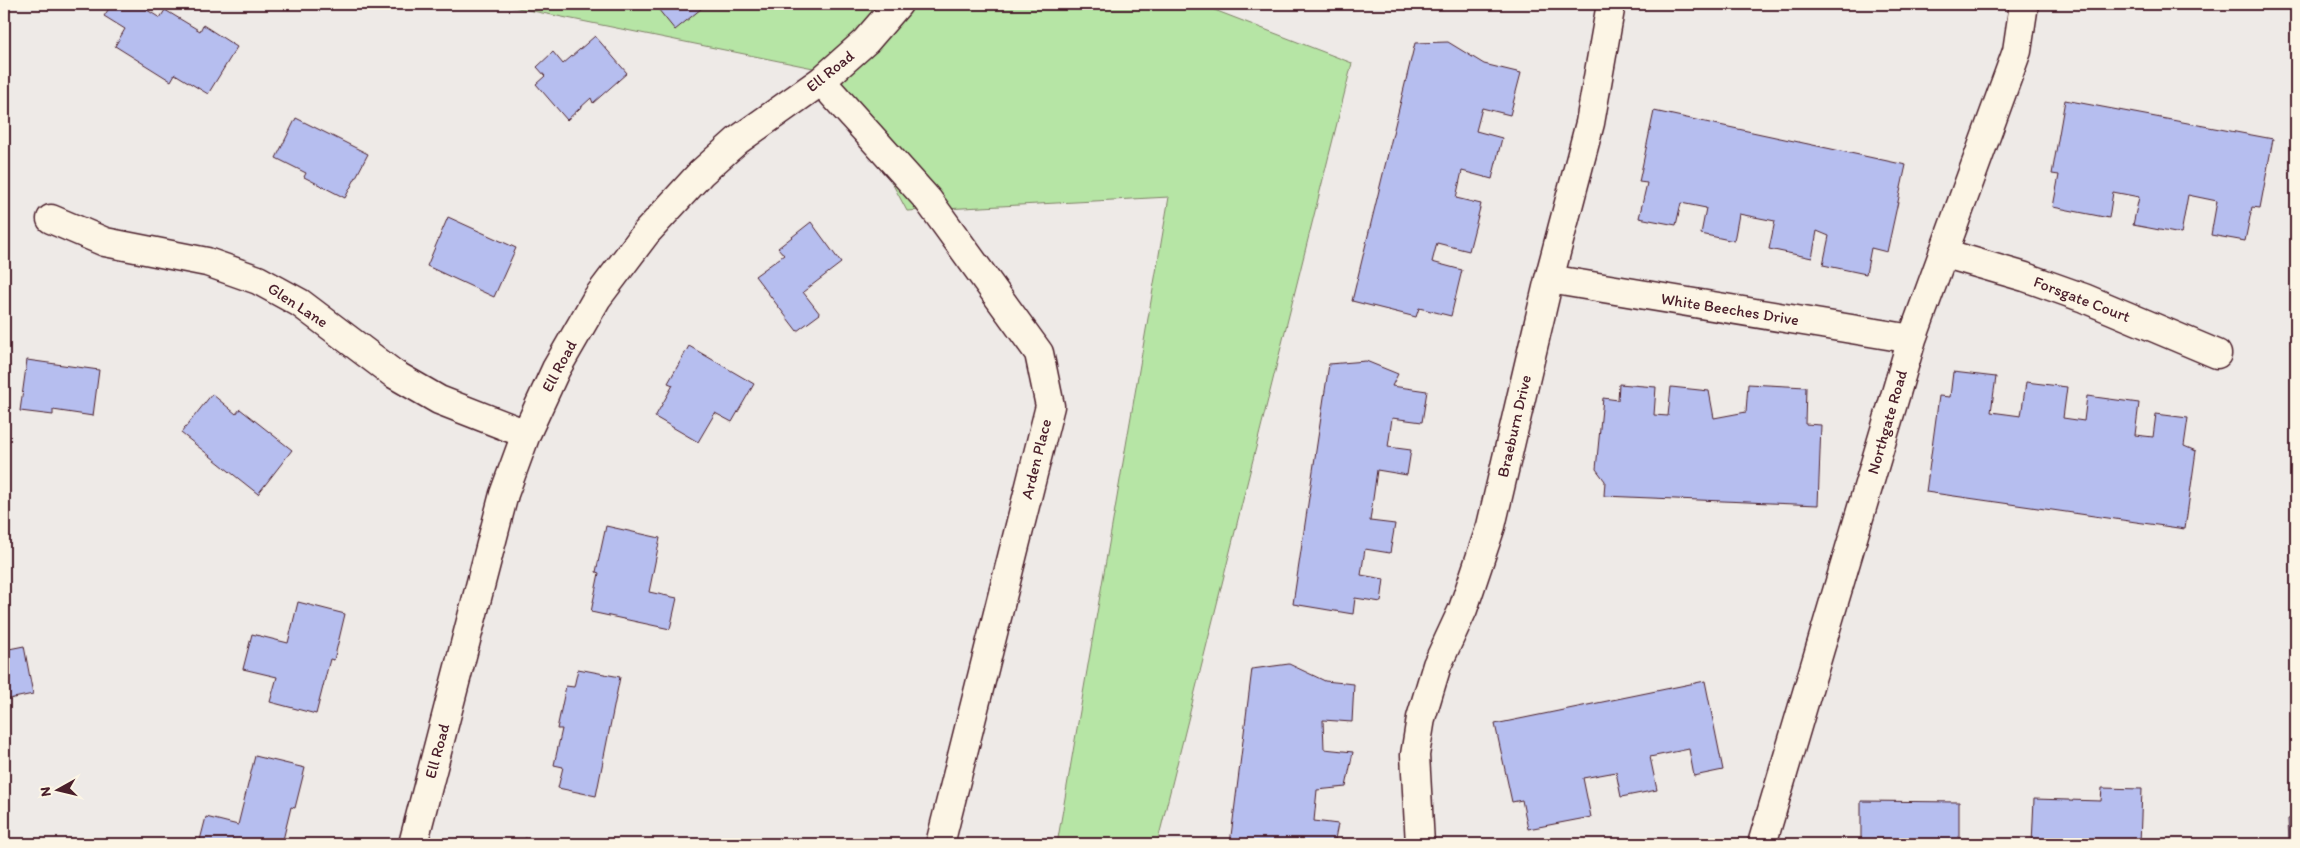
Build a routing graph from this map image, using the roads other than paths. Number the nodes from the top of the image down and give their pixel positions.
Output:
1 (898, 4) edge
2 (1611, 4) edge
3 (2024, 4) edge
4 (821, 81) junction
5 (51, 219) dead end
6 (1943, 253) junction
7 (1549, 279) junction
8 (1912, 339) junction
9 (2217, 354) dead end
10 (526, 434) junction
11 (413, 844) edge
12 (940, 844) edge
13 (1420, 844) edge
14 (1762, 844) edge

1 - 4 street, Ell Road
2 - 7 street, Braeburn Drive
3 - 6 street, Northgate Road
4 - 10 street, Ell Road
4 - 12 street, Arden Place
5 - 10 street, Glen Lane
6 - 8 street, Northgate Road
6 - 9 street, Forsgate Court
7 - 8 street, White Beeches Drive
7 - 13 street, Braeburn Drive
8 - 14 street, Northgate Road
10 - 11 street, Ell Road

